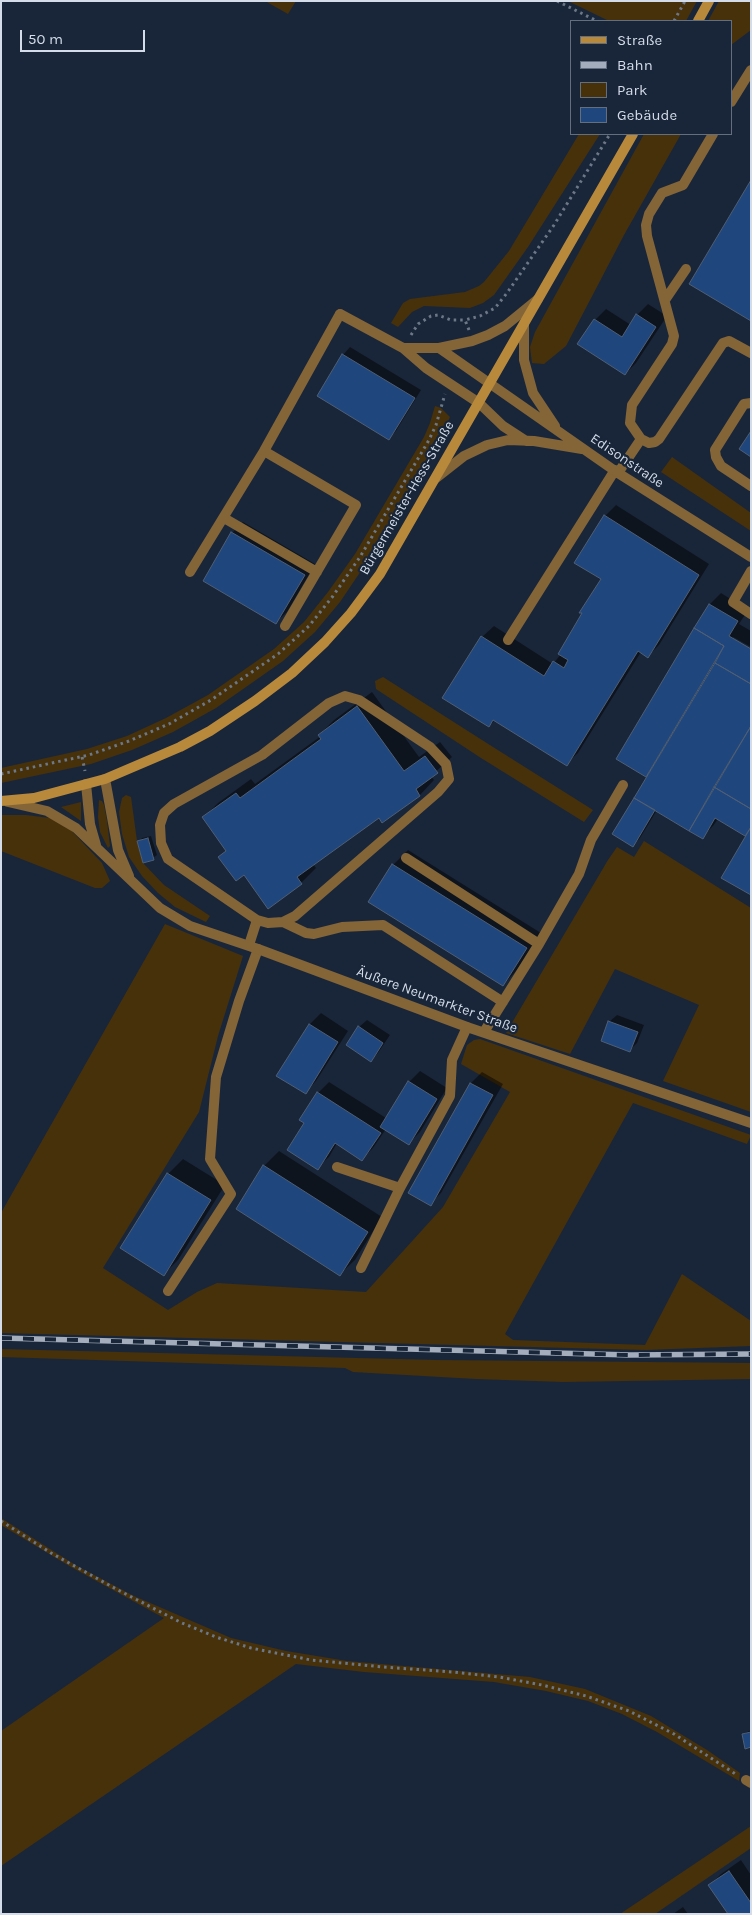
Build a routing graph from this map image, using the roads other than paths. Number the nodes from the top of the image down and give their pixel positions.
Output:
1 (709, 1) edge
2 (699, 20) edge
3 (751, 70) edge
4 (732, 100) edge
5 (632, 135) edge
6 (712, 135) edge
7 (686, 270) dead end
8 (539, 298) junction
9 (665, 300) junction
10 (524, 324) junction
11 (403, 348) junction
12 (439, 348) junction
13 (751, 354) edge
14 (489, 384) junction
15 (479, 403) junction
16 (751, 403) edge
17 (558, 431) junction
18 (641, 439) junction
19 (526, 441) junction
20 (585, 450) junction
21 (264, 451) junction
22 (617, 472) junction
23 (436, 478) junction
24 (751, 486) edge
25 (224, 518) junction
26 (751, 557) edge
27 (751, 571) edge
28 (190, 572) dead end
29 (317, 572) junction
30 (751, 614) edge
31 (285, 626) dead end
32 (508, 640) dead end
33 (105, 779) junction
34 (86, 784) junction
35 (623, 784) dead end
36 (3, 801) edge
37 (98, 848) junction
38 (406, 858) dead end
39 (129, 877) junction
40 (258, 920) junction
41 (283, 922) junction
42 (539, 944) junction
43 (253, 947) junction
44 (503, 1002) junction
45 (467, 1026) junction
46 (484, 1032) junction
47 (751, 1123) edge
48 (337, 1167) dead end
49 (400, 1188) junction
50 (361, 1268) dead end
51 (168, 1292) dead end

1 - 2 main road
3 - 4 street
5 - 8 main road, Bürgermeister-Hess-Straße
6 - 9 street
7 - 9 street
8 - 10 main road, Bürgermeister-Hess-Straße
8 - 12 street
9 - 18 street
10 - 14 main road, Bürgermeister-Hess-Straße
10 - 17 street
11 - 12 street
11 - 15 street
11 - 21 street
12 - 14 street, Edisonstraße
13 - 18 street
14 - 15 main road, Bürgermeister-Hess-Straße
14 - 17 street, Edisonstraße
15 - 19 street
15 - 23 main road, Bürgermeister-Hess-Straße
16 - 24 street
17 - 20 street, Edisonstraße
18 - 22 street
19 - 20 street
19 - 23 street
20 - 22 street, Edisonstraße
21 - 25 street
21 - 29 street
22 - 26 street, Edisonstraße
22 - 32 street
23 - 33 main road, Bürgermeister-Hess-Straße
25 - 28 street
25 - 29 street
27 - 30 street
29 - 31 street
33 - 34 main road, Äußere Neumarkter Straße
33 - 39 street, Äußere Neumarkter Straße
34 - 36 main road, Äußere Neumarkter Straße
34 - 37 street, Äußere Neumarkter Straße
35 - 42 street
36 - 37 street, Äußere Neumarkter Straße
37 - 39 street, Äußere Neumarkter Straße
38 - 42 street
39 - 43 street, Äußere Neumarkter Straße
40 - 41 street
40 - 41 street
40 - 43 street
41 - 44 street
42 - 44 street
43 - 45 street, Äußere Neumarkter Straße
43 - 51 street
44 - 46 street
45 - 46 street, Äußere Neumarkter Straße
45 - 49 street
46 - 47 street, Äußere Neumarkter Straße
48 - 49 street
49 - 50 street

